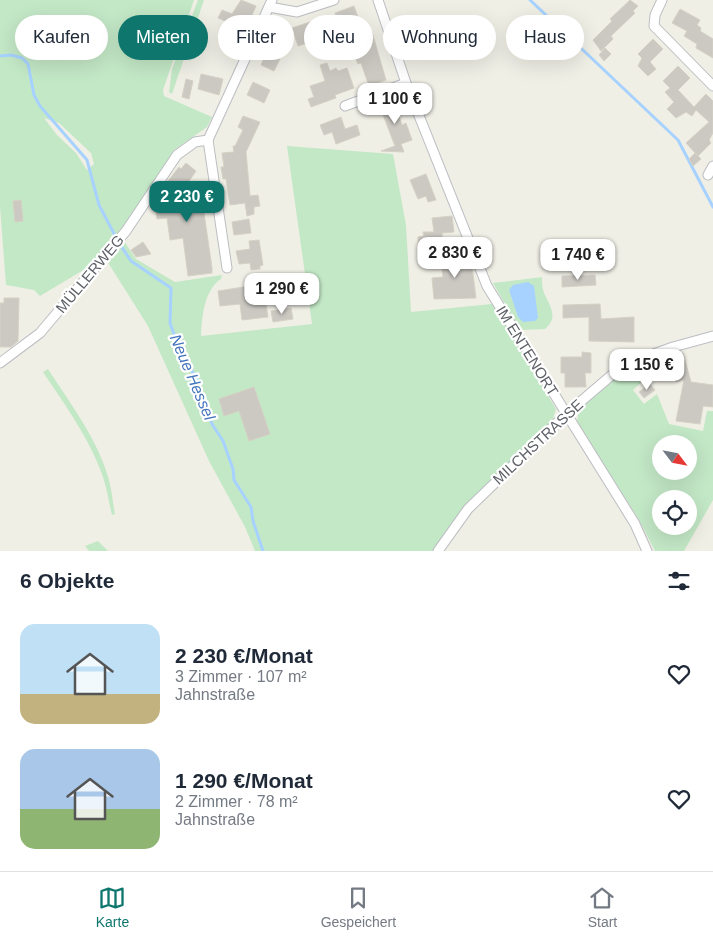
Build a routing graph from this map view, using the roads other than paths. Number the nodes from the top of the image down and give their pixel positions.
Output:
1 (334, 0) edge
2 (378, 0) edge
3 (662, 0) edge
4 (271, 3) edge
5 (406, 83) junction
6 (713, 86) edge
7 (345, 106) dead end
8 (208, 140) junction
9 (713, 166) edge
10 (708, 175) dead end
11 (227, 268) dead end
12 (713, 336) edge
13 (0, 363) edge
14 (566, 414) junction
15 (438, 551) edge
16 (647, 551) edge

1 - 4 street
2 - 5 street, IM ENTENORT
3 - 6 street
4 - 8 street
5 - 7 street
5 - 14 street, IM ENTENORT
8 - 11 street
8 - 13 street, MÜLLERWEG
9 - 10 street
12 - 14 street, MILCHSTRASSE
14 - 15 street, MILCHSTRASSE
14 - 16 street, IM ENTENORT

